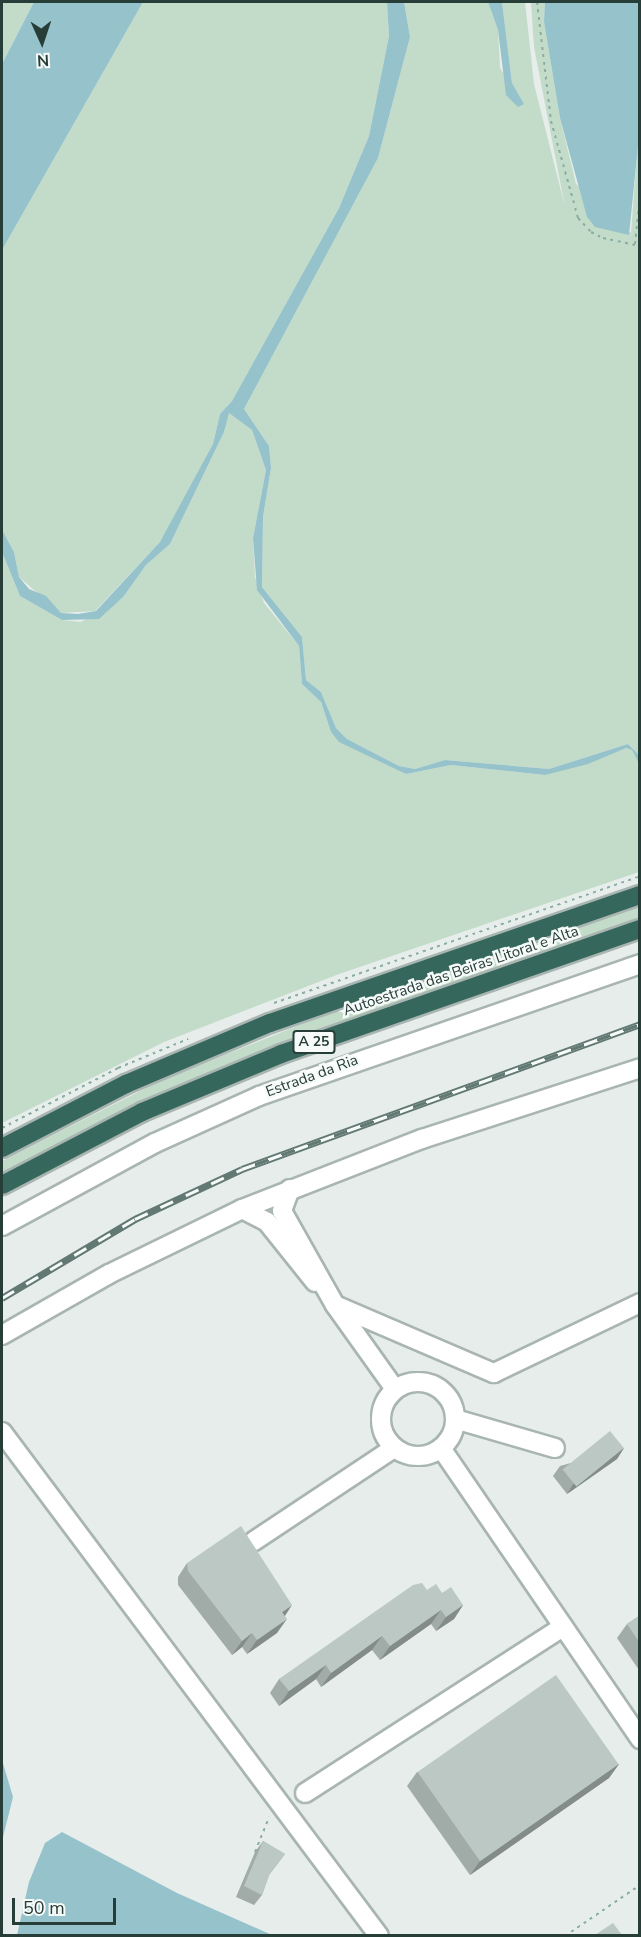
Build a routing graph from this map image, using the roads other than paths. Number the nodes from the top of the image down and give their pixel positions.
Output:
1 (639, 896) edge
2 (639, 929) edge
3 (639, 964) edge
4 (639, 1068) edge
5 (2, 1148) edge
6 (2, 1185) edge
7 (290, 1189) junction
8 (242, 1209) junction
9 (2, 1226) edge
10 (639, 1304) edge
11 (335, 1305) junction
12 (2, 1335) edge
13 (395, 1389) junction
14 (455, 1419) junction
15 (2, 1432) edge
16 (394, 1448) junction
17 (441, 1448) junction
18 (555, 1448) dead end
19 (254, 1542) edge
20 (563, 1627) junction
21 (639, 1739) edge
22 (305, 1793) dead end
23 (379, 1935) edge

1 - 5 highway, Autoestrada das Beiras Litoral e Alta / A 25
2 - 6 highway, Autoestrada das Beiras Litoral e Alta / A 25
3 - 9 street, Estrada da Ria
4 - 7 street
7 - 8 street
7 - 11 street
8 - 11 street
8 - 12 street
10 - 11 street
11 - 13 street
13 - 14 street
13 - 16 street
14 - 17 street
14 - 18 street
15 - 23 street
16 - 17 street
16 - 19 street
17 - 20 street
20 - 21 street
20 - 22 street

